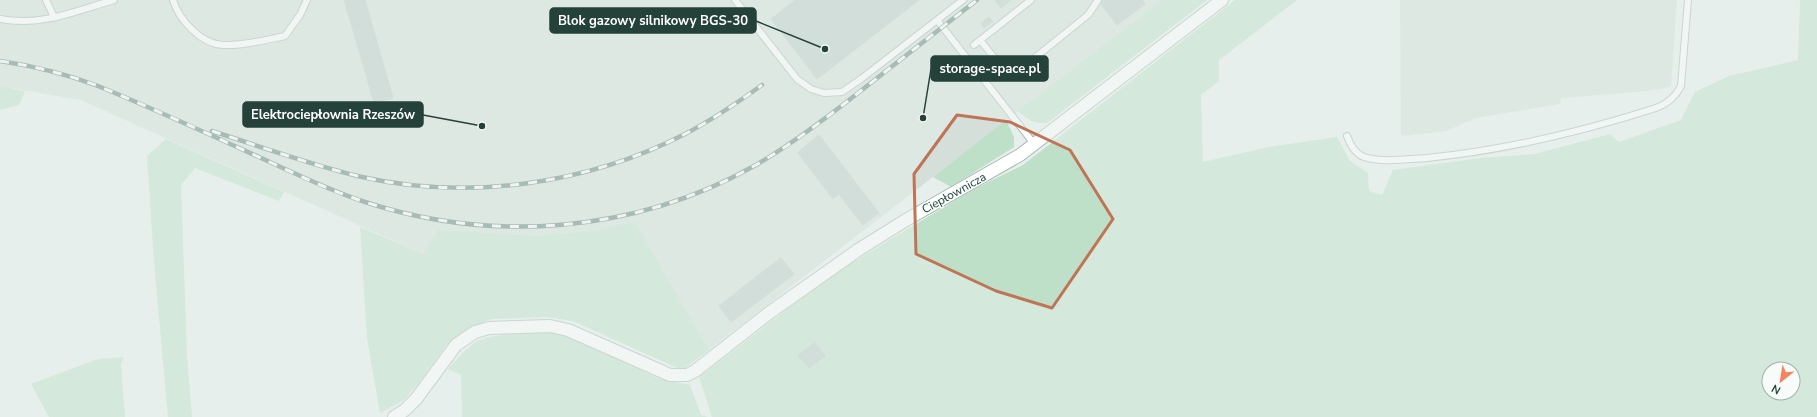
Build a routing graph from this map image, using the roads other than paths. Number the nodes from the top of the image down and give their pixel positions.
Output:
1 (46, 0) edge
2 (114, 0) edge
3 (173, 0) edge
4 (307, 0) edge
5 (735, 0) edge
6 (963, 0) edge
7 (1032, 0) edge
8 (1098, 0) edge
9 (1222, 0) edge
10 (1688, 0) edge
11 (54, 17) junction
12 (0, 19) edge
13 (937, 20) junction
14 (980, 40) junction
15 (974, 45) dead end
16 (1347, 136) dead end
17 (1034, 145) junction
18 (394, 417) edge

1 - 11 lane
2 - 11 lane
3 - 4 lane
5 - 13 lane
6 - 13 lane
7 - 14 lane
8 - 14 lane
9 - 17 street, Ciepłownicza
10 - 16 lane
11 - 12 lane
13 - 17 lane
14 - 15 lane
17 - 18 street, Ciepłownicza

